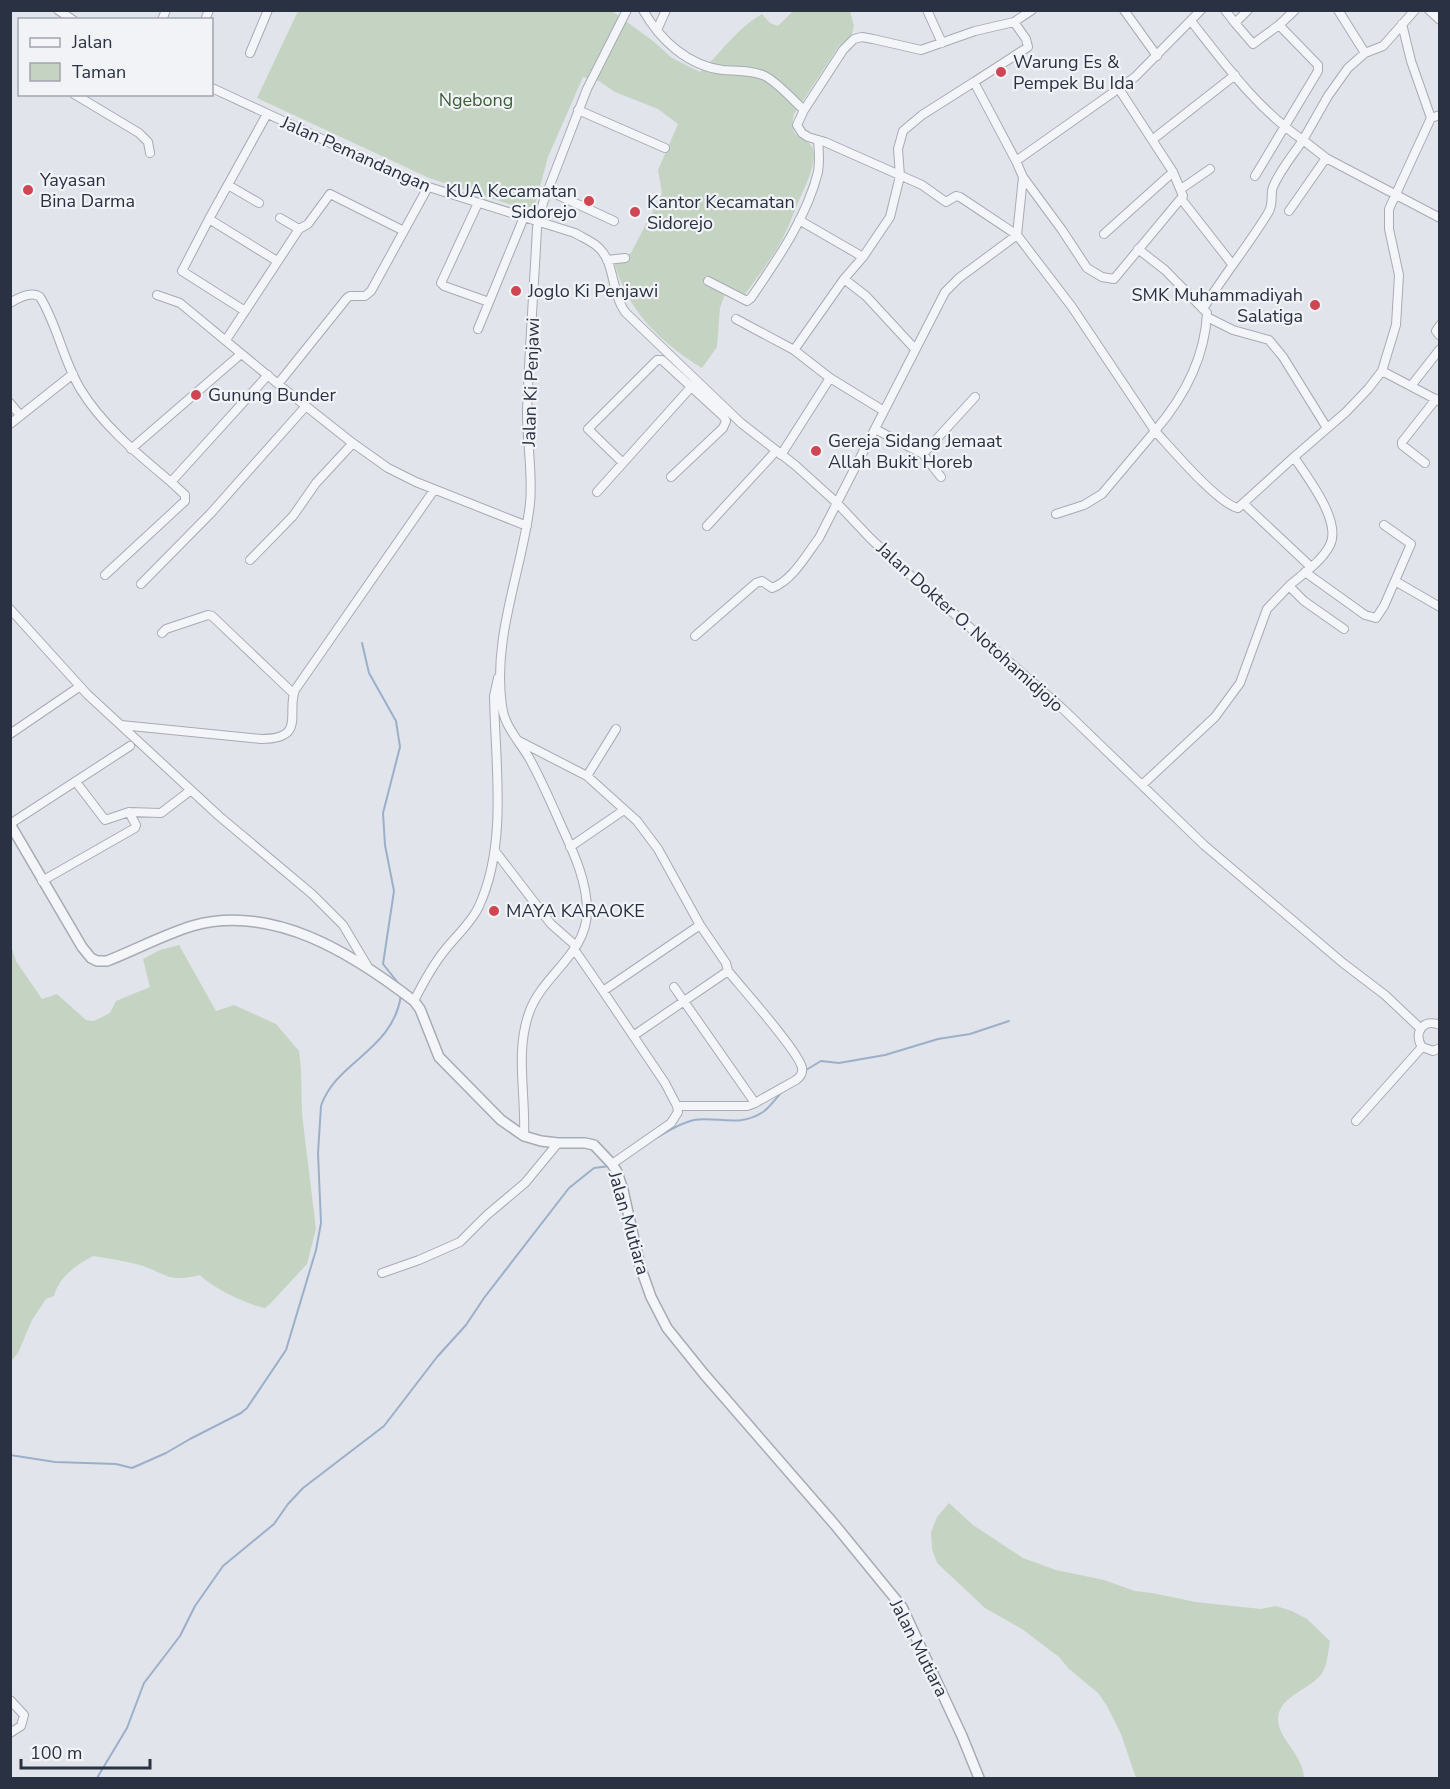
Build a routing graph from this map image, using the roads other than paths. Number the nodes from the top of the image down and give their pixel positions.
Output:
1 (268, 10) edge
2 (627, 10) edge
3 (643, 10) edge
4 (666, 10) edge
5 (927, 10) edge
6 (1032, 10) edge
7 (1124, 10) edge
8 (1201, 10) edge
9 (1225, 10) edge
10 (1248, 10) edge
11 (1295, 10) edge
12 (1338, 10) edge
13 (1415, 10) edge
14 (1429, 10) edge
15 (1440, 20) edge
16 (1191, 21) junction
17 (1014, 22) junction
18 (1235, 22) junction
19 (1402, 24) junction
20 (1278, 25) junction
21 (657, 30) junction
22 (942, 43) junction
23 (250, 53) dead end
24 (1365, 53) junction
25 (1157, 56) junction
26 (1235, 75) junction
27 (974, 82) junction
28 (213, 88) edge
29 (1119, 90) junction
30 (77, 96) edge
31 (578, 110) junction
32 (804, 110) junction
33 (267, 114) junction
34 (1440, 114) edge
35 (1431, 118) junction
36 (1284, 128) junction
37 (818, 140) junction
38 (1152, 140) junction
39 (1303, 140) junction
40 (665, 148) dead end
41 (150, 153) dead end
42 (1326, 158) junction
43 (1016, 161) junction
44 (1210, 169) dead end
45 (1173, 172) junction
46 (900, 176) junction
47 (1255, 176) dead end
48 (1023, 177) junction
49 (228, 184) junction
50 (428, 187) junction
51 (1181, 189) junction
52 (547, 190) junction
53 (1394, 194) junction
54 (1182, 200) junction
55 (259, 203) dead end
56 (478, 203) junction
57 (1289, 211) dead end
58 (524, 217) junction
59 (280, 218) dead end
60 (1440, 218) edge
61 (209, 219) junction
62 (614, 220) dead end
63 (799, 220) junction
64 (538, 222) junction
65 (299, 229) junction
66 (404, 231) junction
67 (1104, 234) dead end
68 (1017, 235) junction
69 (1138, 249) junction
70 (863, 257) junction
71 (625, 258) dead end
72 (608, 260) junction
73 (277, 261) junction
74 (1232, 264) junction
75 (844, 279) junction
76 (708, 281) dead end
77 (157, 295) dead end
78 (11, 300) edge
79 (489, 302) junction
80 (1203, 309) junction
81 (245, 311) junction
82 (1207, 317) junction
83 (736, 320) dead end
84 (1440, 325) edge
85 (478, 329) dead end
86 (1440, 336) edge
87 (226, 340) junction
88 (915, 349) junction
89 (1440, 349) edge
90 (794, 351) junction
91 (241, 354) junction
92 (1382, 371) junction
93 (73, 374) junction
94 (268, 375) junction
95 (830, 378) junction
96 (698, 381) junction
97 (278, 384) junction
98 (1411, 386) junction
99 (691, 388) junction
100 (975, 397) dead end
101 (1438, 400) edge
102 (10, 403) edge
103 (306, 406) junction
104 (884, 411) junction
105 (20, 415) junction
106 (10, 424) edge
107 (1327, 428) junction
108 (874, 429) junction
109 (1155, 431) junction
110 (353, 443) junction
111 (131, 449) junction
112 (779, 453) junction
113 (923, 454) junction
114 (1294, 457) junction
115 (623, 463) junction
116 (1425, 463) dead end
117 (671, 477) dead end
118 (941, 477) dead end
119 (171, 482) junction
120 (434, 490) junction
121 (597, 492) dead end
122 (837, 503) junction
123 (1244, 504) junction
124 (1056, 514) dead end
125 (1384, 525) dead end
126 (527, 526) junction
127 (706, 526) dead end
128 (250, 560) dead end
129 (1308, 570) junction
130 (105, 575) dead end
131 (1395, 581) junction
132 (141, 584) dead end
133 (1290, 585) junction
134 (1440, 607) edge
135 (10, 609) edge
136 (1344, 629) dead end
137 (162, 633) dead end
138 (694, 636) dead end
139 (500, 674) junction
140 (79, 687) junction
141 (293, 693) junction
142 (121, 725) junction
143 (616, 729) dead end
144 (10, 734) edge
145 (517, 741) junction
146 (130, 746) dead end
147 (586, 776) junction
148 (76, 782) junction
149 (1142, 785) junction
150 (191, 790) junction
151 (624, 810) junction
152 (129, 812) junction
153 (11, 824) edge
154 (570, 847) junction
155 (495, 851) junction
156 (42, 880) junction
157 (700, 925) junction
158 (575, 948) junction
159 (369, 969) junction
160 (728, 971) junction
161 (674, 987) dead end
162 (603, 992) junction
163 (683, 1000) junction
164 (414, 1001) junction
165 (1440, 1025) edge
166 (1420, 1028) junction
167 (633, 1036) junction
168 (1422, 1047) junction
169 (1440, 1048) edge
170 (755, 1103) junction
171 (677, 1106) junction
172 (1356, 1121) dead end
173 (524, 1136) junction
174 (558, 1143) junction
175 (612, 1165) junction
176 (382, 1273) dead end
177 (10, 1700) edge
178 (10, 1733) edge
179 (979, 1779) edge

1 - 23 street
2 - 31 street, Jalan Ki Penjawi
3 - 21 street
4 - 21 street
5 - 22 street
6 - 17 street
7 - 25 street
8 - 16 street
9 - 18 street
10 - 18 street
11 - 20 street
12 - 24 street
13 - 19 street
14 - 15 street
16 - 25 street
16 - 26 street
17 - 22 street
17 - 27 street
18 - 20 street
19 - 24 street
19 - 35 street
20 - 36 street
21 - 32 street
22 - 32 street
24 - 39 street
25 - 29 street
26 - 36 street
26 - 38 street
27 - 43 street
27 - 46 street
28 - 33 street, Jalan Pemandangan
29 - 38 street
29 - 43 street
30 - 41 street
31 - 40 street
31 - 52 street, Jalan Ki Penjawi
32 - 37 street
33 - 49 street
33 - 50 street, Jalan Pemandangan
34 - 35 street
35 - 53 street
36 - 39 street
36 - 47 street
37 - 46 street
37 - 63 street
38 - 45 street
39 - 42 street
39 - 74 street
42 - 53 street
42 - 57 street
43 - 48 street
44 - 51 street
45 - 51 street
45 - 67 street
46 - 68 street
46 - 70 street
48 - 68 street
48 - 69 street
49 - 55 street
49 - 61 street
50 - 56 street, Jalan Pemandangan
50 - 66 street
51 - 54 street
52 - 62 street
52 - 64 street, Jalan Ki Penjawi
53 - 60 street
53 - 92 street
54 - 69 street
54 - 74 street
56 - 58 street, Jalan Pemandangan
56 - 79 street
58 - 64 street, Jalan Pemandangan
58 - 79 street
59 - 65 street
61 - 73 street
61 - 81 street
63 - 70 street
63 - 76 street
64 - 72 street
64 - 126 street, Jalan Ki Penjawi
65 - 66 street
65 - 73 street
66 - 97 street
68 - 88 street
68 - 109 street
69 - 80 street
70 - 75 street
71 - 72 street
72 - 96 street, Jalan Dokter O. Notohamidjojo
73 - 81 street
74 - 80 street
75 - 88 street
75 - 90 street
77 - 87 street
78 - 93 street
79 - 85 street
80 - 82 street
81 - 87 street
82 - 107 street
82 - 109 street
83 - 90 street
84 - 86 street
87 - 91 street
88 - 104 street
89 - 98 street
90 - 95 street
91 - 94 street
91 - 111 street
92 - 98 street
92 - 107 street
93 - 105 street
93 - 111 street
94 - 97 street
94 - 119 street
95 - 104 street
95 - 112 street
96 - 99 street
96 - 112 street, Jalan Dokter O. Notohamidjojo
97 - 103 street
98 - 101 street
99 - 115 street
99 - 115 street
99 - 117 street
100 - 113 street
101 - 116 street
102 - 105 street
103 - 110 street
103 - 132 street
104 - 108 street
105 - 106 street
107 - 114 street
108 - 113 street
108 - 122 street
109 - 123 street
109 - 124 street
110 - 120 street
110 - 128 street
111 - 119 street
112 - 122 street, Jalan Dokter O. Notohamidjojo
112 - 127 street
113 - 118 street
114 - 123 street
114 - 129 street
115 - 121 street
119 - 130 street
120 - 126 street
120 - 141 street
122 - 138 street
122 - 149 street, Jalan Dokter O. Notohamidjojo
123 - 129 street
125 - 131 street
126 - 139 street, Jalan Ki Penjawi
129 - 131 street
129 - 133 street
131 - 134 street
133 - 136 street
133 - 149 street
135 - 140 street
137 - 141 street
139 - 145 street
139 - 155 street
140 - 142 street
140 - 144 street
141 - 142 street
142 - 150 street
143 - 147 street
145 - 147 street
145 - 154 street
146 - 148 street
147 - 151 street
148 - 152 street
148 - 153 street
149 - 166 street, Jalan Dokter O. Notohamidjojo
150 - 152 street
150 - 159 street
151 - 154 street
151 - 157 street
152 - 156 street
153 - 156 street, Jalan Mutiara
154 - 158 street
155 - 158 street
155 - 164 street
156 - 159 street, Jalan Mutiara
157 - 160 street
157 - 162 street
158 - 162 street
158 - 173 street
159 - 164 street, Jalan Mutiara
160 - 163 street
160 - 170 street
161 - 163 street
162 - 167 street
163 - 167 street
163 - 170 street
164 - 173 street, Jalan Mutiara
165 - 166 street
166 - 168 street
167 - 171 street
168 - 169 street
168 - 172 street
170 - 171 street
171 - 175 street
173 - 174 street, Jalan Mutiara
174 - 175 street, Jalan Mutiara
174 - 176 street
175 - 179 street, Jalan Mutiara
177 - 178 street

